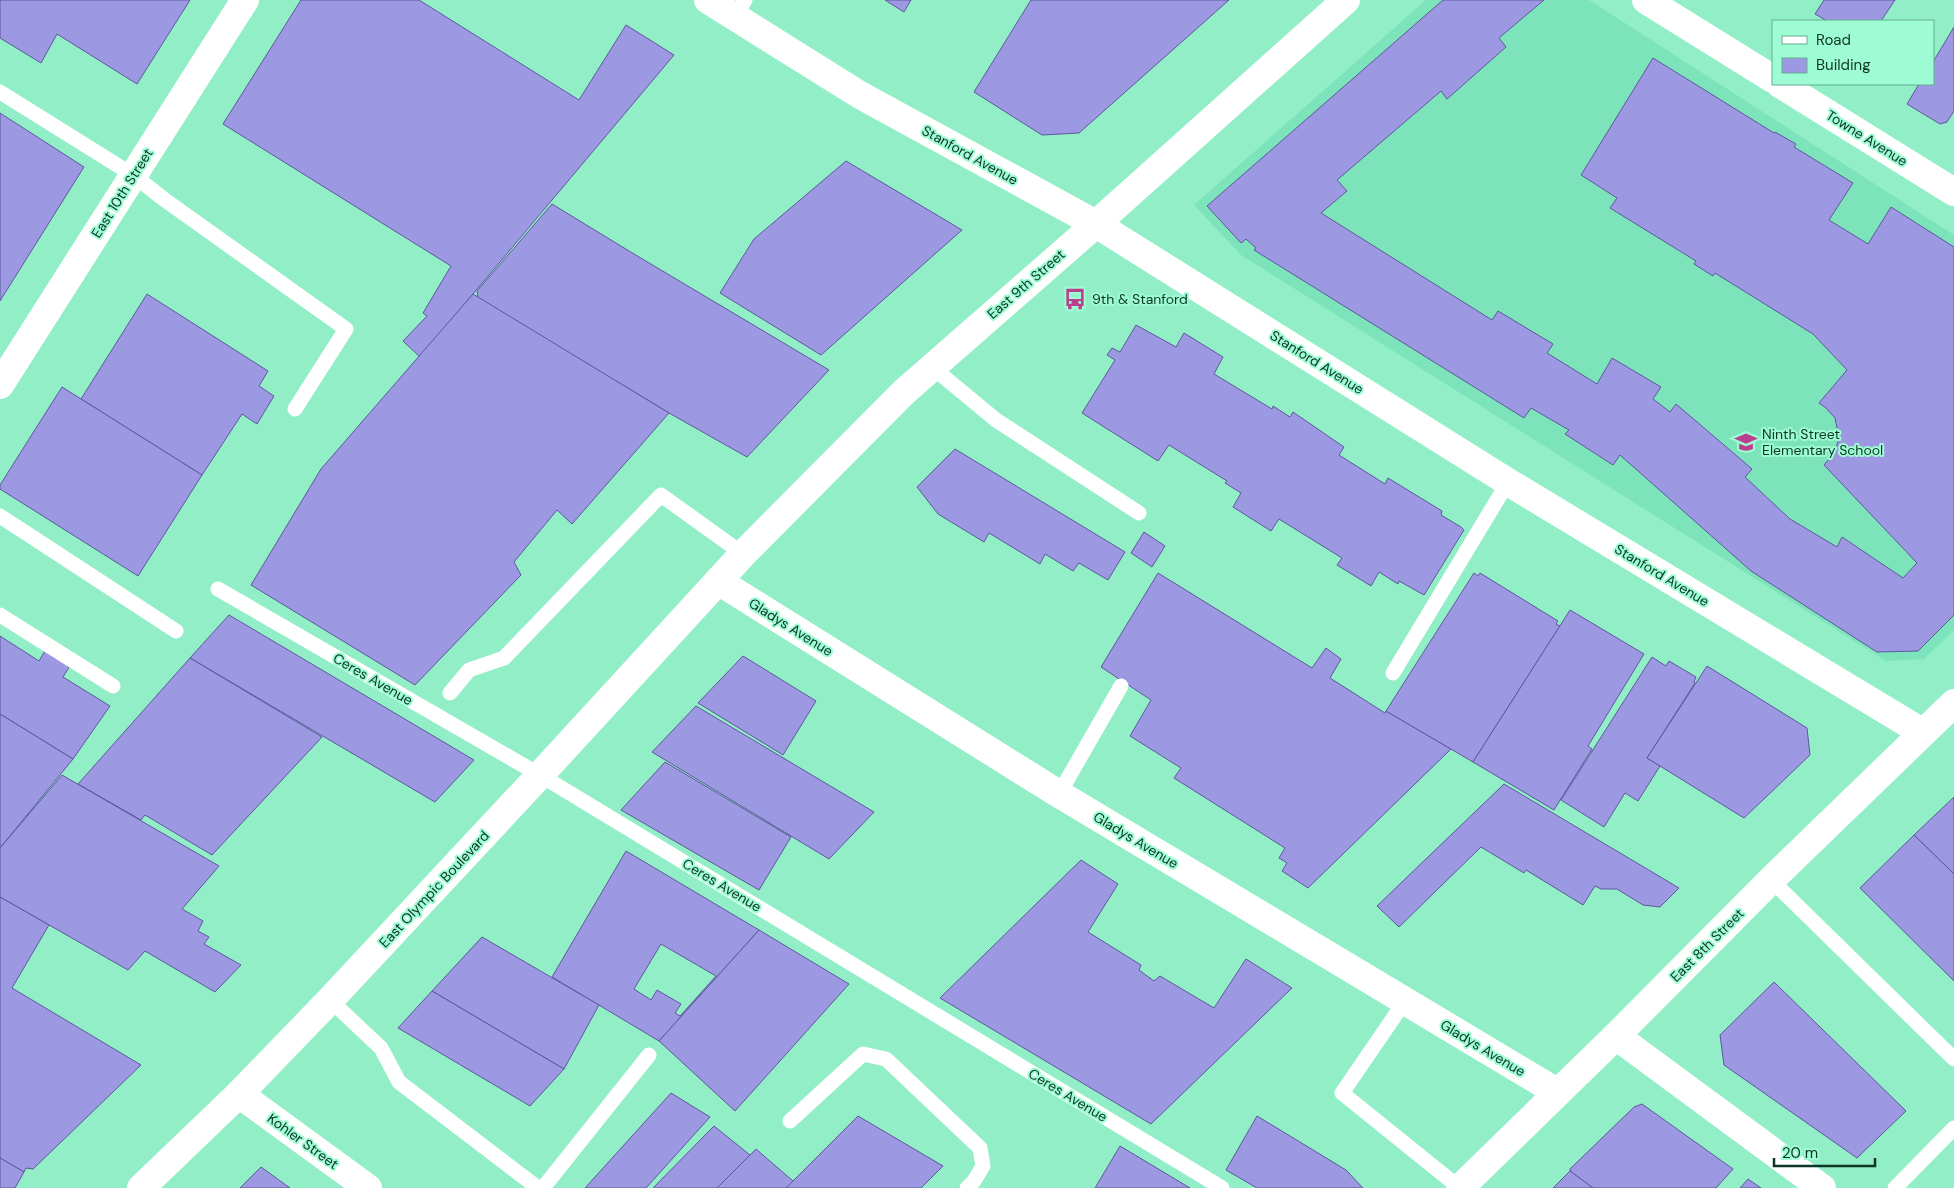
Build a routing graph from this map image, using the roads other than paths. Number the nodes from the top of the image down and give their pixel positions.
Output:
1 (245, 0) edge
2 (708, 0) edge
3 (1346, 0) edge
4 (1646, 0) edge
5 (740, 9) edge
6 (1772, 78) edge
7 (1782, 85) edge
8 (0, 92) edge
9 (133, 175) junction
10 (1954, 192) edge
11 (1096, 224) junction
12 (932, 367) junction
13 (0, 386) edge
14 (295, 409) dead end
15 (1508, 482) junction
16 (1139, 513) dead end
17 (0, 516) edge
18 (743, 554) junction
19 (718, 581) junction
20 (218, 589) dead end
21 (0, 615) edge
22 (176, 630) dead end
23 (1393, 673) dead end
24 (113, 686) dead end
25 (1121, 686) dead end
26 (450, 693) dead end
27 (1954, 703) edge
28 (1922, 732) junction
29 (540, 775) junction
30 (1059, 794) junction
31 (1771, 880) junction
32 (330, 1000) junction
33 (1405, 1002) junction
34 (1616, 1036) junction
35 (649, 1055) dead end
36 (1954, 1059) edge
37 (1557, 1092) junction
38 (239, 1094) junction
39 (790, 1122) dead end
40 (1954, 1128) edge
41 (141, 1188) edge
42 (368, 1188) edge
43 (538, 1188) edge
44 (543, 1188) edge
45 (967, 1188) edge
46 (1222, 1188) edge
47 (1460, 1188) edge
48 (1822, 1188) edge
49 (1895, 1188) edge

1 - 9 street, East 10th Street
2 - 5 street, Stanford Avenue
3 - 11 street, East 9th Street
4 - 6 street
5 - 11 street, Stanford Avenue
7 - 10 street, Towne Avenue
8 - 9 lane
9 - 13 street, East 10th Street
9 - 14 lane
11 - 12 street, East 9th Street
11 - 15 street, Stanford Avenue
12 - 16 lane
12 - 18 street, East 9th Street
15 - 23 lane
15 - 28 street, Stanford Avenue
17 - 22 lane
18 - 19 street, East 9th Street
18 - 26 lane
19 - 29 street, East Olympic Boulevard
19 - 30 street, Gladys Avenue
20 - 29 lane, Ceres Avenue
21 - 24 lane
25 - 30 lane
27 - 28 street, East 8th Street
28 - 31 street, East 8th Street
29 - 32 street, East Olympic Boulevard
29 - 46 lane, Ceres Avenue
30 - 33 street, Gladys Avenue
31 - 34 street, East 8th Street
31 - 36 lane
32 - 38 street, East Olympic Boulevard
32 - 43 lane
33 - 37 street, Gladys Avenue
33 - 47 lane
34 - 37 street, East 8th Street
34 - 48 street
35 - 44 lane
37 - 47 street, East 8th Street
38 - 41 street, East Olympic Boulevard
38 - 42 street, Kohler Street
39 - 45 lane
40 - 49 lane

